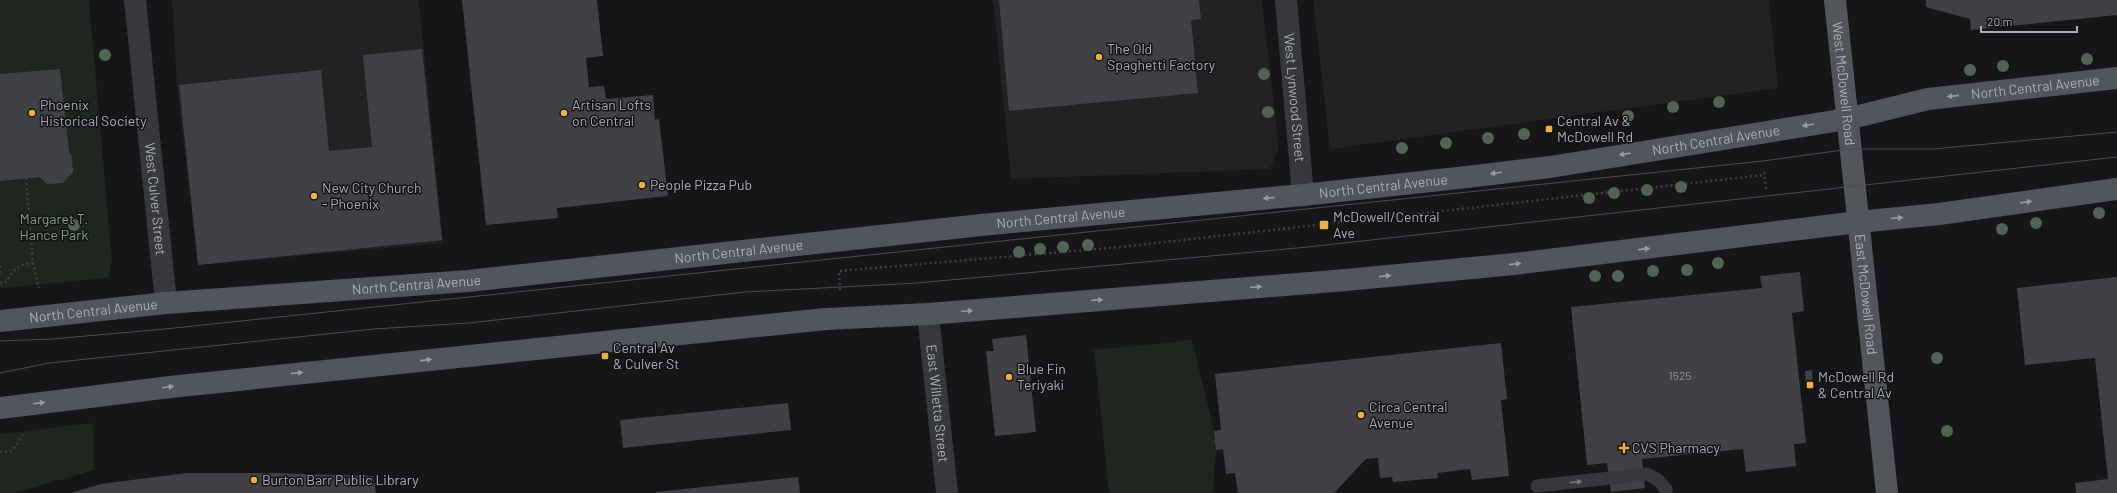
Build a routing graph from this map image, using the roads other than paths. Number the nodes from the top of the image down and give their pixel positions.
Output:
1 (135, 0) edge
2 (1286, 0) edge
3 (1835, 0) edge
4 (2117, 78) edge
5 (1847, 119) junction
6 (1852, 167) joint
7 (2117, 189) edge
8 (1304, 195) junction
9 (1858, 222) junction
10 (166, 303) junction
11 (928, 314) junction
12 (0, 321) edge
13 (0, 408) edge
14 (1537, 486) dead end
15 (947, 493) edge
16 (1666, 493) edge
17 (1887, 493) edge

1 - 10 street, West Culver Street
2 - 8 street, West Lynwood Street
3 - 5 main road, West McDowell Road
4 -> 5 main road, North Central Avenue
5 - 6 main road, West McDowell Road
5 -> 8 main road, North Central Avenue
6 - 9 main road, East McDowell Road
9 -> 7 main road
8 -> 10 main road, North Central Avenue
11 -> 9 main road
9 - 17 main road, East McDowell Road
10 - 12 main road, North Central Avenue
13 -> 11 main road
11 - 15 street, East Willetta Street
14 -> 16 lane

